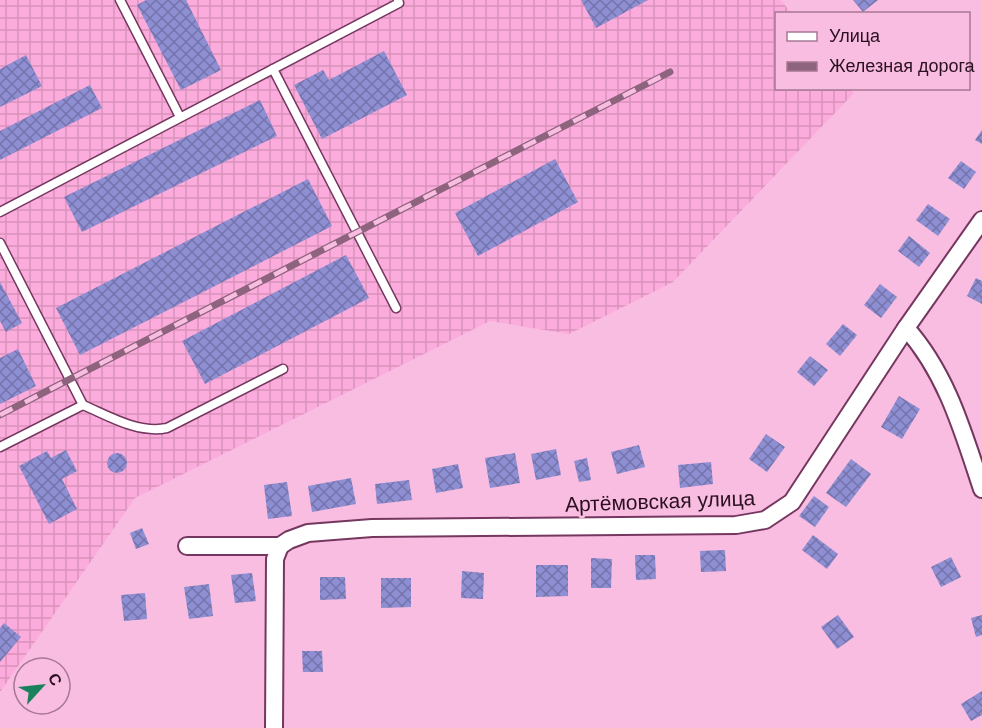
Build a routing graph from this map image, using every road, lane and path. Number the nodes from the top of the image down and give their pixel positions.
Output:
1 (120, 0) edge
2 (398, 0) edge
3 (273, 69) junction
4 (180, 117) junction
5 (0, 212) edge
6 (982, 220) edge
7 (0, 243) edge
8 (396, 308) dead end
9 (906, 328) junction
10 (283, 369) dead end
11 (83, 405) junction
12 (0, 447) edge
13 (982, 489) edge
14 (187, 546) dead end
15 (280, 546) junction
16 (274, 728) edge

1 - 4 lane
2 - 3 lane
3 - 4 lane
3 - 8 lane
4 - 5 lane
6 - 9 street, Артёмовская улица
7 - 11 lane
9 - 13 street
9 - 15 street, Артёмовская улица
10 - 11 lane
11 - 12 lane
14 - 15 street, Артёмовская улица
15 - 16 street

